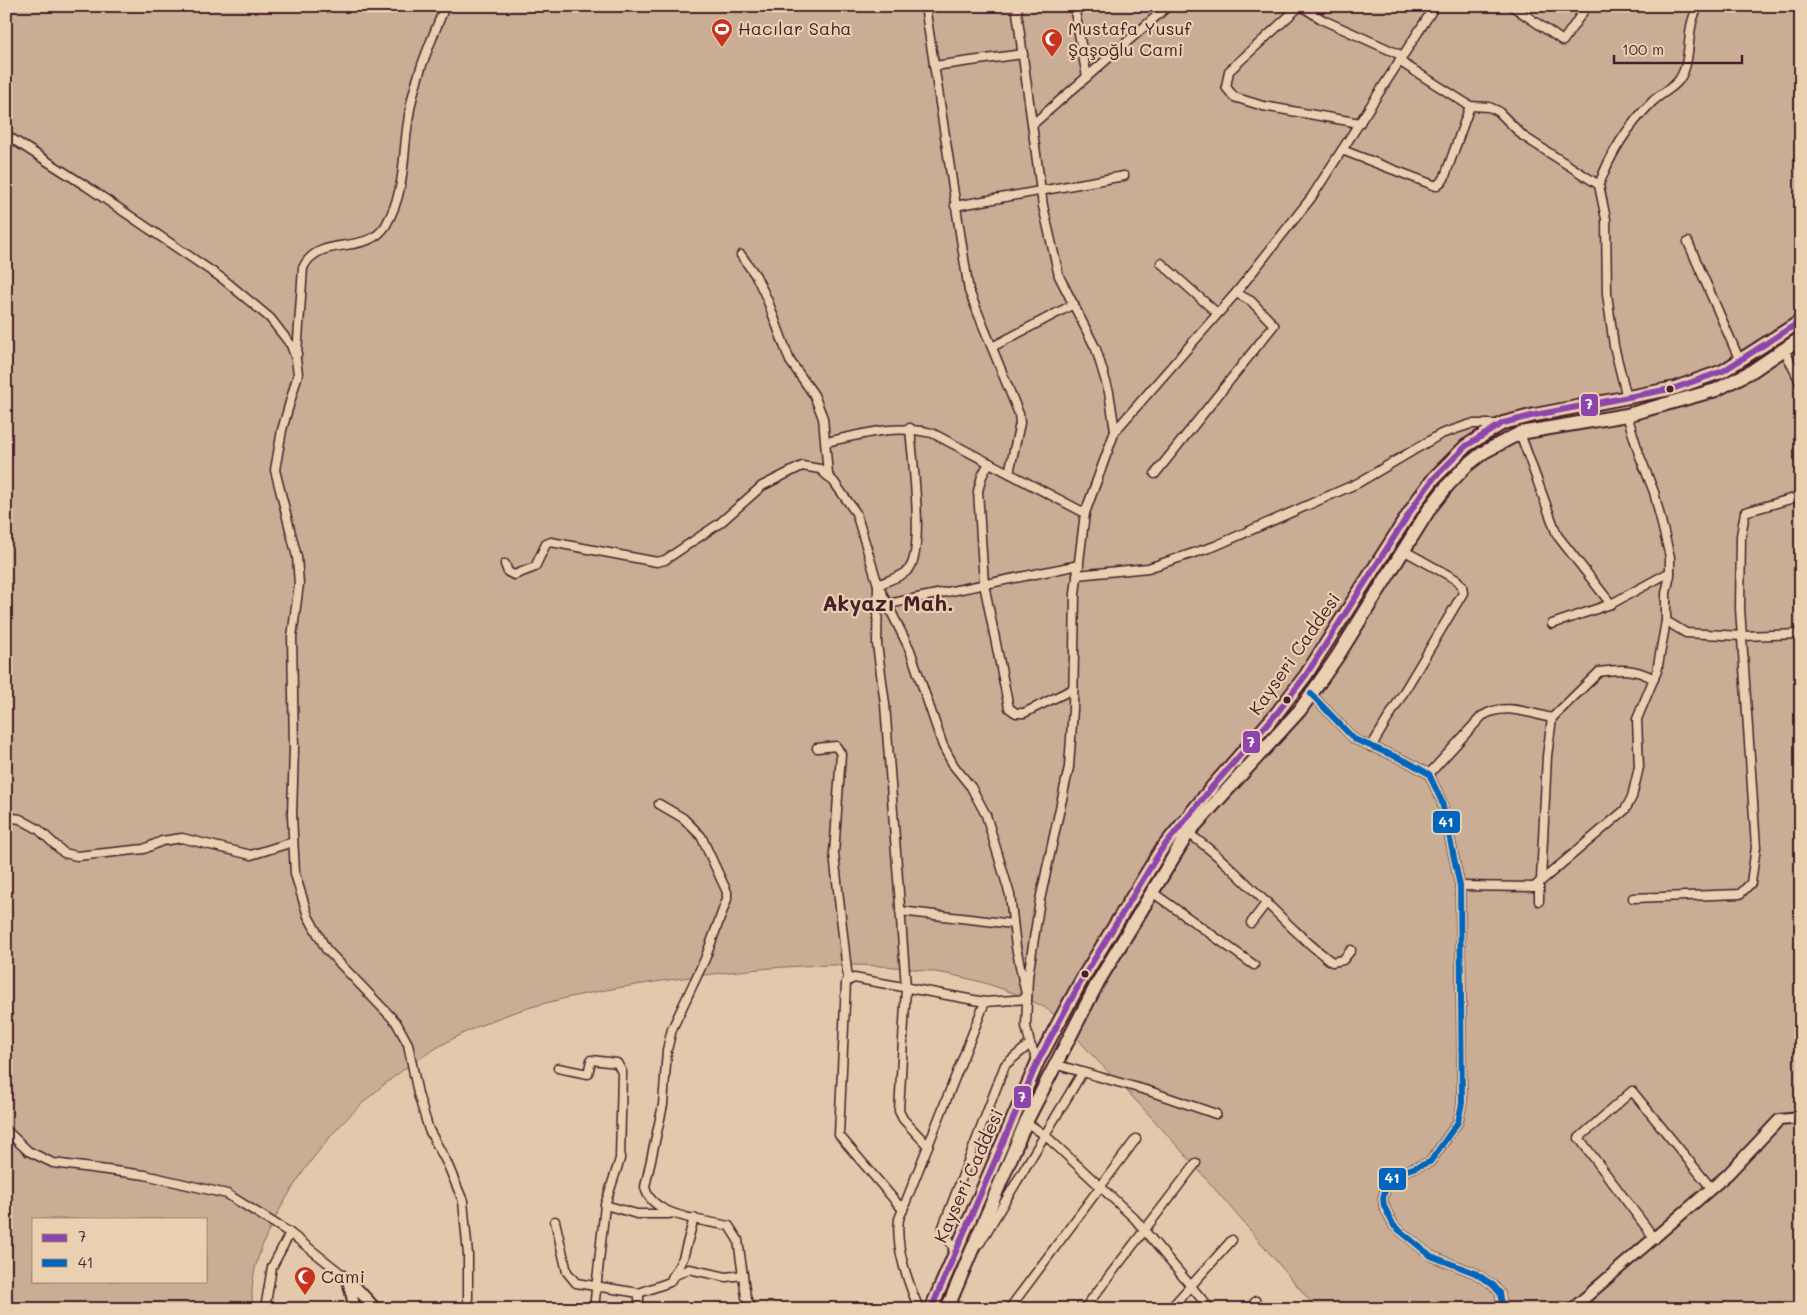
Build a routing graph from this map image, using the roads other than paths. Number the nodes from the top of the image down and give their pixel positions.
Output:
1 (445, 6) edge
2 (925, 6) edge
3 (1018, 6) edge
4 (1074, 6) edge
5 (1168, 6) edge
6 (1300, 6) edge
7 (1435, 6) edge
8 (1512, 6) edge
9 (1588, 6) edge
10 (1698, 7) edge
11 (1023, 54) junction
12 (1401, 58) junction
13 (934, 66) junction
14 (1088, 76) junction
15 (1470, 106) junction
16 (1360, 123) junction
17 (1033, 124) junction
18 (6, 136) edge
19 (1342, 150) junction
20 (1124, 176) dead end
21 (1599, 185) junction
22 (1041, 190) junction
23 (955, 206) junction
24 (1688, 242) dead end
25 (741, 255) dead end
26 (1161, 263) dead end
27 (1236, 293) junction
28 (1074, 304) junction
29 (1217, 313) junction
30 (1801, 321) edge
31 (1801, 338) edge
32 (992, 347) junction
33 (1784, 349) junction
34 (296, 359) junction
35 (1740, 361) junction
36 (1801, 384) edge
37 (1627, 398) junction
38 (1627, 415) junction
39 (1503, 424) junction
40 (910, 428) junction
41 (1115, 431) junction
42 (1520, 433) junction
43 (826, 442) junction
44 (989, 463) junction
45 (1009, 473) junction
46 (828, 474) junction
47 (1155, 474) dead end
48 (1801, 496) edge
49 (1084, 513) junction
50 (1403, 550) junction
51 (505, 564) dead end
52 (1079, 565) junction
53 (1670, 572) junction
54 (1078, 575) junction
55 (984, 584) junction
56 (878, 585) junction
57 (888, 604) junction
58 (1611, 604) junction
59 (1666, 621) junction
60 (1552, 624) dead end
61 (1801, 634) edge
62 (1742, 636) junction
63 (1654, 679) junction
64 (1073, 689) junction
65 (1311, 694) junction
66 (1552, 718) junction
67 (1371, 746) junction
68 (817, 748) dead end
69 (1428, 774) junction
70 (659, 804) dead end
71 (6, 817) edge
72 (1188, 833) junction
73 (293, 842) junction
74 (1540, 882) junction
75 (1460, 886) junction
76 (1152, 892) junction
77 (1633, 898) dead end
78 (1539, 901) dead end
79 (1267, 902) junction
80 (900, 911) junction
81 (1251, 923) dead end
82 (1013, 924) junction
83 (1351, 950) dead end
84 (1254, 964) dead end
85 (848, 980) junction
86 (906, 988) junction
87 (1027, 999) junction
88 (985, 1002) junction
89 (1030, 1044) junction
90 (1038, 1061) junction
91 (1054, 1064) junction
92 (558, 1068) dead end
93 (1082, 1073) junction
94 (1216, 1114) dead end
95 (1801, 1118) edge
96 (1026, 1122) junction
97 (6, 1130) edge
98 (1046, 1136) junction
99 (1136, 1139) dead end
100 (928, 1146) junction
101 (1196, 1163) dead end
102 (1101, 1186) junction
103 (1712, 1189) junction
104 (605, 1205) junction
105 (903, 1210) junction
106 (671, 1214) junction
107 (694, 1218) junction
108 (555, 1221) dead end
109 (1144, 1231) junction
110 (290, 1233) junction
111 (1655, 1239) junction
112 (1232, 1240) dead end
113 (955, 1252) junction
114 (743, 1275) junction
115 (673, 1276) junction
116 (348, 1279) junction
117 (958, 1279) junction
118 (595, 1286) junction
119 (1190, 1286) junction
120 (639, 1293) junction
121 (1256, 1301) dead end
122 (265, 1309) edge
123 (356, 1309) edge
124 (376, 1309) edge
125 (468, 1309) edge
126 (594, 1309) edge
127 (640, 1309) edge
128 (751, 1309) edge
129 (919, 1309) edge
130 (931, 1309) edge
131 (947, 1309) edge
132 (1009, 1309) edge
133 (1084, 1309) edge
134 (1170, 1309) edge
135 (1210, 1309) edge
136 (1249, 1309) edge
137 (1503, 1309) edge
138 (1572, 1309) edge

1 - 34 street
2 - 13 street
3 - 11 street
4 - 14 street
5 - 14 street
6 - 12 street
6 - 16 street
7 - 12 street
8 - 9 street
10 - 21 street
11 - 13 street
11 - 17 street
12 - 15 street
12 - 16 street
13 - 23 street
14 - 17 street
15 - 19 street
15 - 21 street
16 - 19 street
17 - 22 street
18 - 34 street
19 - 27 street
20 - 22 street
21 - 37 street
22 - 23 street
22 - 28 street
23 - 32 street
24 - 35 street
25 - 43 street
26 - 29 street
27 - 29 street
27 - 47 street
28 - 32 street
28 - 41 street
29 - 41 street
30 - 35 main road, Kayseri Caddesi
31 - 33 main road, Kayseri Caddesi
32 - 45 street
33 - 36 street
33 - 38 main road, Kayseri Caddesi
34 - 73 street
35 - 37 main road, Kayseri Caddesi
37 - 39 main road, Kayseri Caddesi
38 - 42 main road, Kayseri Caddesi
38 - 53 street
39 - 54 street
39 - 90 main road, Kayseri Caddesi
40 - 43 street
40 - 44 street
40 - 56 street
41 - 49 street
42 - 50 main road, Kayseri Caddesi
42 - 58 street
43 - 46 street
44 - 45 street
44 - 55 street
45 - 49 street
46 - 51 street
46 - 56 street
48 - 62 street
49 - 52 street
50 - 65 main road, Kayseri Caddesi
50 - 67 street
52 - 54 street
52 - 55 street
53 - 58 street
53 - 59 street
54 - 64 street
55 - 57 street
55 - 64 street
56 - 57 street
56 - 80 street
57 - 82 street
58 - 60 street
59 - 62 street
59 - 63 street
61 - 62 street
62 - 77 street
63 - 66 street
63 - 74 street
64 - 87 street
65 - 67 street
65 - 72 main road, Kayseri Caddesi
66 - 69 street
66 - 74 street
67 - 69 street
68 - 85 street
69 - 75 street
70 - 106 street
71 - 73 street
72 - 76 main road, Kayseri Caddesi
72 - 79 street
73 - 125 street
74 - 75 street
74 - 78 street
75 - 137 street
76 - 84 street
76 - 91 main road, Kayseri Caddesi
79 - 81 street
79 - 83 street
80 - 82 street
80 - 86 street
82 - 87 street
85 - 86 street
85 - 105 street
86 - 88 street
86 - 100 street
87 - 88 street
87 - 89 street
88 - 100 street
89 - 90 street
89 - 113 street
90 - 113 main road, Kayseri Caddesi
91 - 93 street
91 - 96 main road, Kayseri Caddesi
92 - 104 street
93 - 94 street
93 - 98 street
95 - 103 street
96 - 98 street
96 - 117 main road, Kayseri Caddesi
97 - 110 street
98 - 102 street
98 - 117 street
99 - 102 street
100 - 105 street
101 - 109 street
102 - 109 street
102 - 132 street
103 - 111 street
103 - 111 street
104 - 106 street
104 - 118 street
105 - 129 street
106 - 107 street
107 - 114 street
107 - 115 street
108 - 118 street
109 - 119 street
109 - 133 street
110 - 116 street
110 - 122 street
111 - 138 street
112 - 119 street
113 - 130 main road, Kayseri Caddesi
114 - 115 street
114 - 128 street
115 - 120 street
116 - 123 street
116 - 124 street
117 - 131 main road, Kayseri Caddesi
118 - 120 street
118 - 126 street
119 - 134 street
119 - 135 street
120 - 127 street
121 - 136 street

